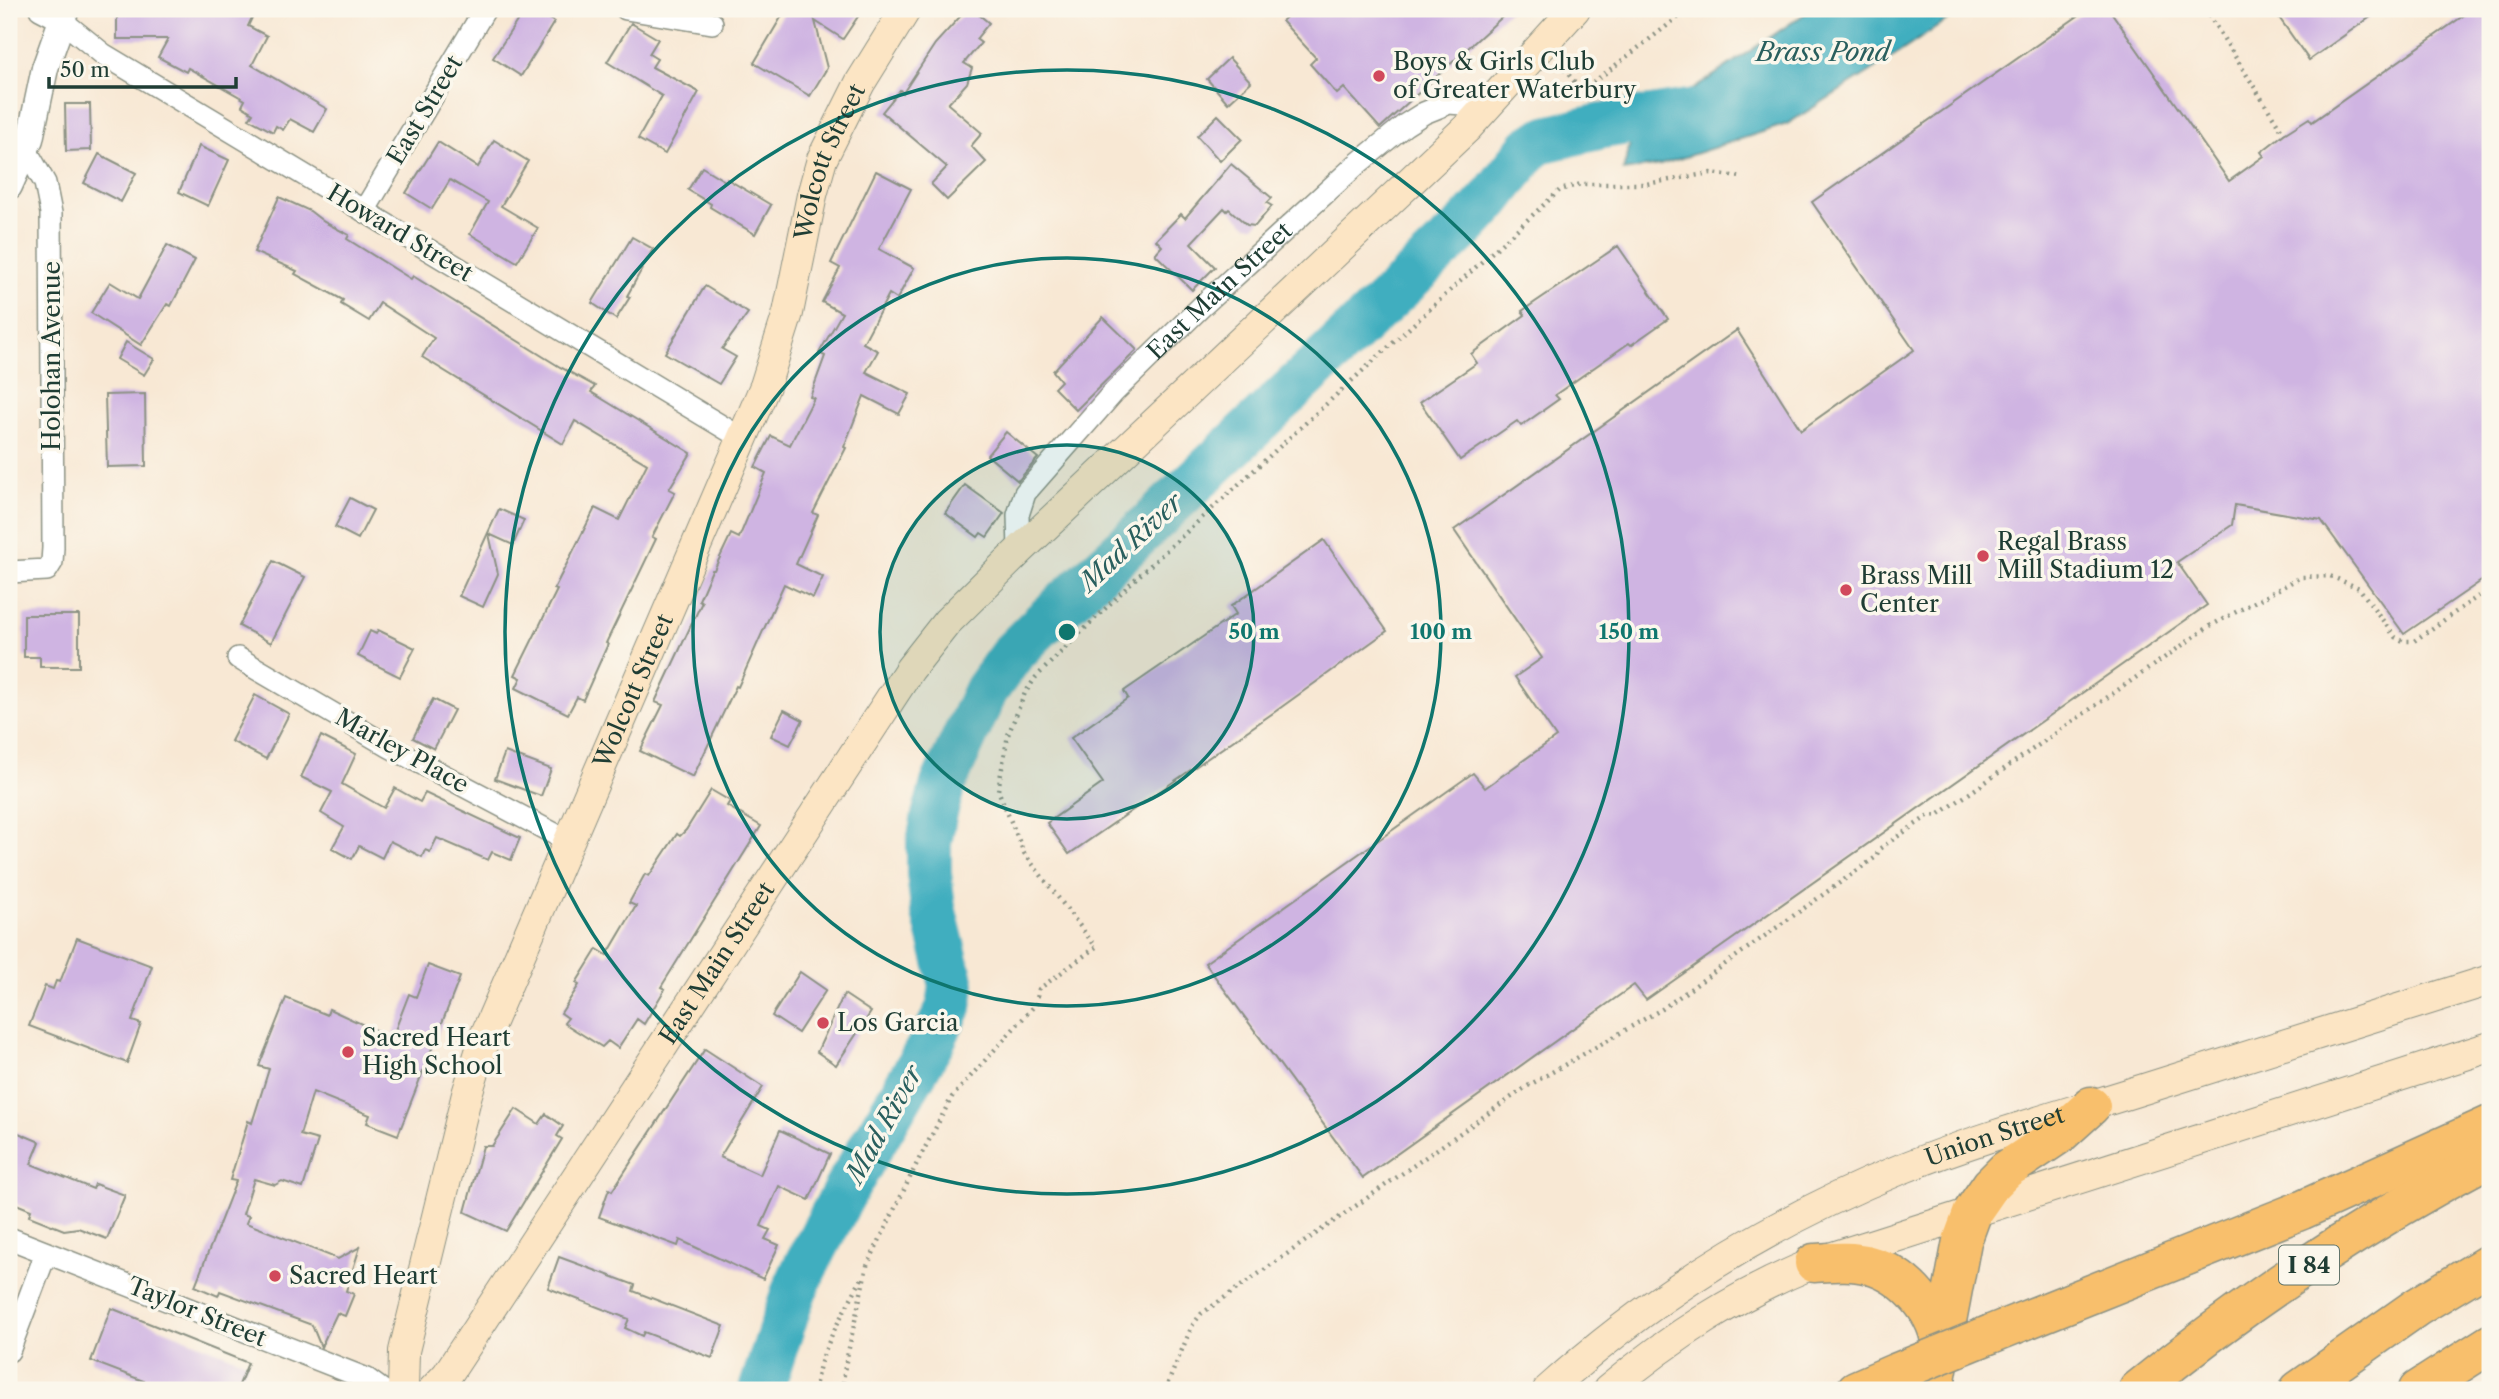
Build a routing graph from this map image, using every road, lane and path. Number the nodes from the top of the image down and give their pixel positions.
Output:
1 (485, 9) edge
2 (626, 9) edge
3 (906, 9) edge
4 (1574, 9) edge
5 (1689, 9) edge
6 (2205, 9) edge
7 (56, 13) edge
8 (712, 23) dead end
9 (1543, 45) junction
10 (1488, 106) junction
11 (2284, 134) dead end
12 (26, 150) junction
13 (1740, 177) dead end
14 (9, 186) edge
15 (364, 211) junction
16 (743, 439) junction
17 (1020, 551) junction
18 (9, 572) edge
19 (2490, 589) edge
20 (238, 658) dead end
21 (568, 841) junction
22 (2490, 980) edge
23 (2490, 1047) edge
24 (2091, 1106) junction
25 (2490, 1125) edge
26 (2490, 1157) edge
27 (1973, 1211) junction
28 (9, 1238) edge
29 (46, 1253) junction
30 (1814, 1263) junction
31 (2490, 1263) edge
32 (867, 1266) junction
33 (2490, 1344) edge
34 (9, 1350) edge
35 (1937, 1374) edge
36 (382, 1390) edge
37 (403, 1390) edge
38 (433, 1390) edge
39 (815, 1390) edge
40 (842, 1390) edge
41 (1165, 1390) edge
42 (1548, 1390) edge
43 (1608, 1390) edge
44 (1856, 1390) edge
45 (2138, 1390) edge
46 (2299, 1390) edge
47 (2418, 1390) edge

1 - 15 street, East Street
2 - 8 street
3 - 16 main road, Wolcott Street
4 - 9 main road, East Main Street
5 - 9 path
6 - 11 path
7 - 12 street
7 - 15 street, Howard Street
9 - 10 main road, East Main Street
10 - 17 main road, East Main Street
10 - 17 street, East Main Street
12 - 14 street
12 - 18 street, Holohan Avenue
13 - 32 path
15 - 16 street, Howard Street
16 - 21 main road, Wolcott Street
17 - 38 main road, East Main Street
19 - 41 path
20 - 21 street, Marley Place
21 - 37 main road, Wolcott Street
22 - 24 main road, Union Street
23 - 27 main road
24 - 27 highway
24 - 42 main road, Union Street
25 - 44 highway, bridge
26 - 45 highway, I 84
27 - 30 main road
27 - 35 highway
28 - 29 street, Taylor Street
29 - 34 street
29 - 36 street, Taylor Street
30 - 35 highway
30 - 43 main road
31 - 46 highway
32 - 39 path
32 - 40 path
33 - 47 highway

